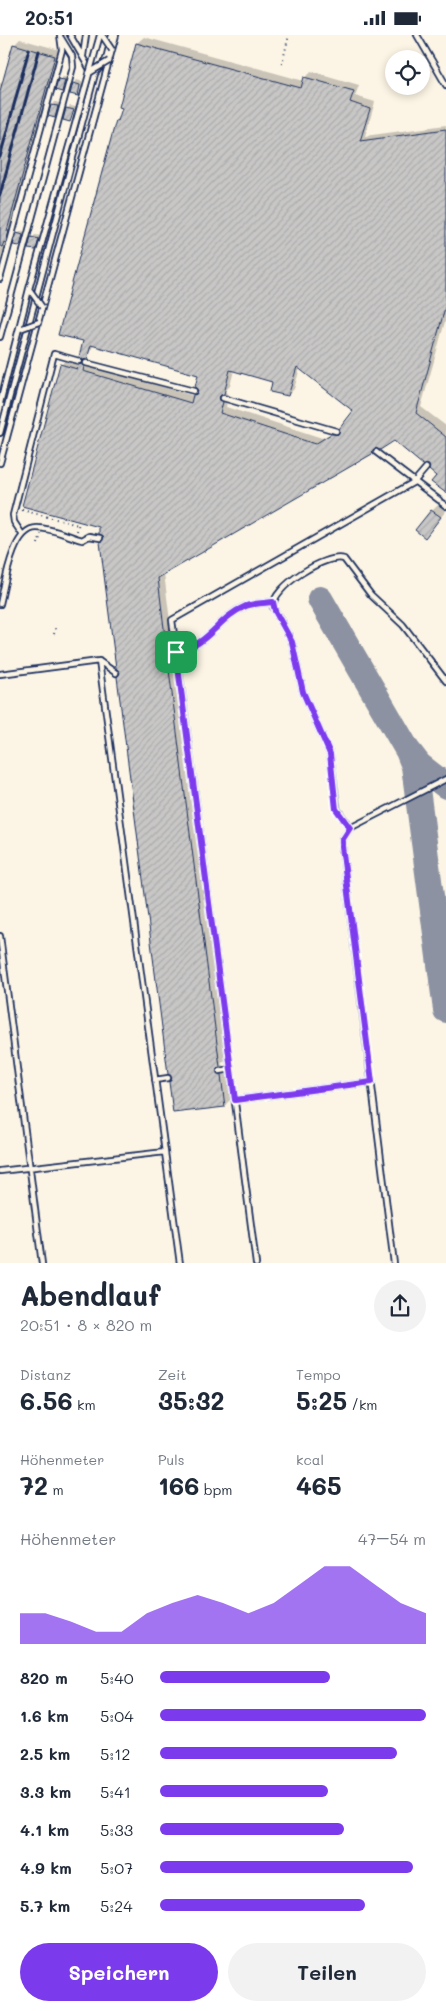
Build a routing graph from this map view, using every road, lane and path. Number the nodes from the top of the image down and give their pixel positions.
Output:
1 (70, 35) edge
2 (86, 35) edge
3 (101, 35) edge
4 (114, 35) edge
5 (289, 35) edge
6 (417, 35) edge
7 (60, 36) edge
8 (112, 50) junction
9 (84, 59) junction
10 (109, 61) junction
11 (282, 64) dead end
12 (89, 73) junction
13 (446, 85) edge
14 (92, 87) junction
15 (0, 279) edge
16 (29, 289) junction
17 (42, 307) junction
18 (39, 322) junction
19 (20, 329) junction
20 (0, 337) edge
21 (79, 361) dead end
22 (86, 363) dead end
23 (194, 391) dead end
24 (224, 399) dead end
25 (0, 403) edge
26 (336, 431) dead end
27 (0, 433) edge
28 (376, 452) dead end
29 (0, 463) edge
30 (426, 468) dead end
31 (414, 482) junction
32 (442, 503) edge
33 (13, 515) junction
34 (78, 525) dead end
35 (22, 534) junction
36 (100, 538) dead end
37 (273, 602) junction
38 (0, 604) edge
39 (56, 626) dead end
40 (54, 634) dead end
41 (176, 652) junction
42 (99, 661) junction
43 (178, 664) junction
44 (168, 666) dead end
45 (116, 673) dead end
46 (0, 674) edge
47 (446, 681) edge
48 (446, 779) edge
49 (350, 828) junction
50 (0, 936) edge
51 (231, 1069) junction
52 (220, 1071) dead end
53 (168, 1078) dead end
54 (155, 1080) junction
55 (372, 1082) junction
56 (235, 1100) junction
57 (165, 1152) junction
58 (30, 1167) junction
59 (0, 1171) edge
60 (42, 1263) edge
61 (180, 1263) edge
62 (256, 1263) edge
63 (394, 1263) edge

1 - 9 lane
2 - 9 lane
3 - 8 lane, bridge
3 - 12 lane, bridge
4 - 8 lane
4 - 14 lane
5 - 11 path
6 - 13 lane
7 - 15 lane
7 - 20 lane
8 - 10 lane, bridge
9 - 14 lane
10 - 12 lane, bridge
10 - 17 lane
12 - 16 lane, bridge
14 - 27 lane
16 - 17 lane, bridge
16 - 19 lane, bridge
17 - 18 lane
18 - 19 lane, bridge
18 - 29 lane
19 - 25 lane, bridge
21 - 33 lane
22 - 23 lane
24 - 26 lane
28 - 31 lane
30 - 31 lane
31 - 32 lane
31 - 41 lane
33 - 34 path
33 - 35 lane
35 - 36 lane
35 - 38 lane
37 - 41 lane
37 - 47 lane
37 - 49 lane
39 - 40 path
41 - 43 lane
42 - 45 lane
42 - 46 lane
42 - 54 lane
43 - 44 lane
43 - 51 lane
48 - 49 lane
49 - 55 lane
50 - 58 lane
51 - 52 lane
51 - 56 lane
53 - 54 lane
54 - 57 lane
55 - 56 lane
55 - 63 lane
56 - 62 lane
57 - 58 lane
57 - 61 lane
58 - 59 lane
58 - 60 lane

